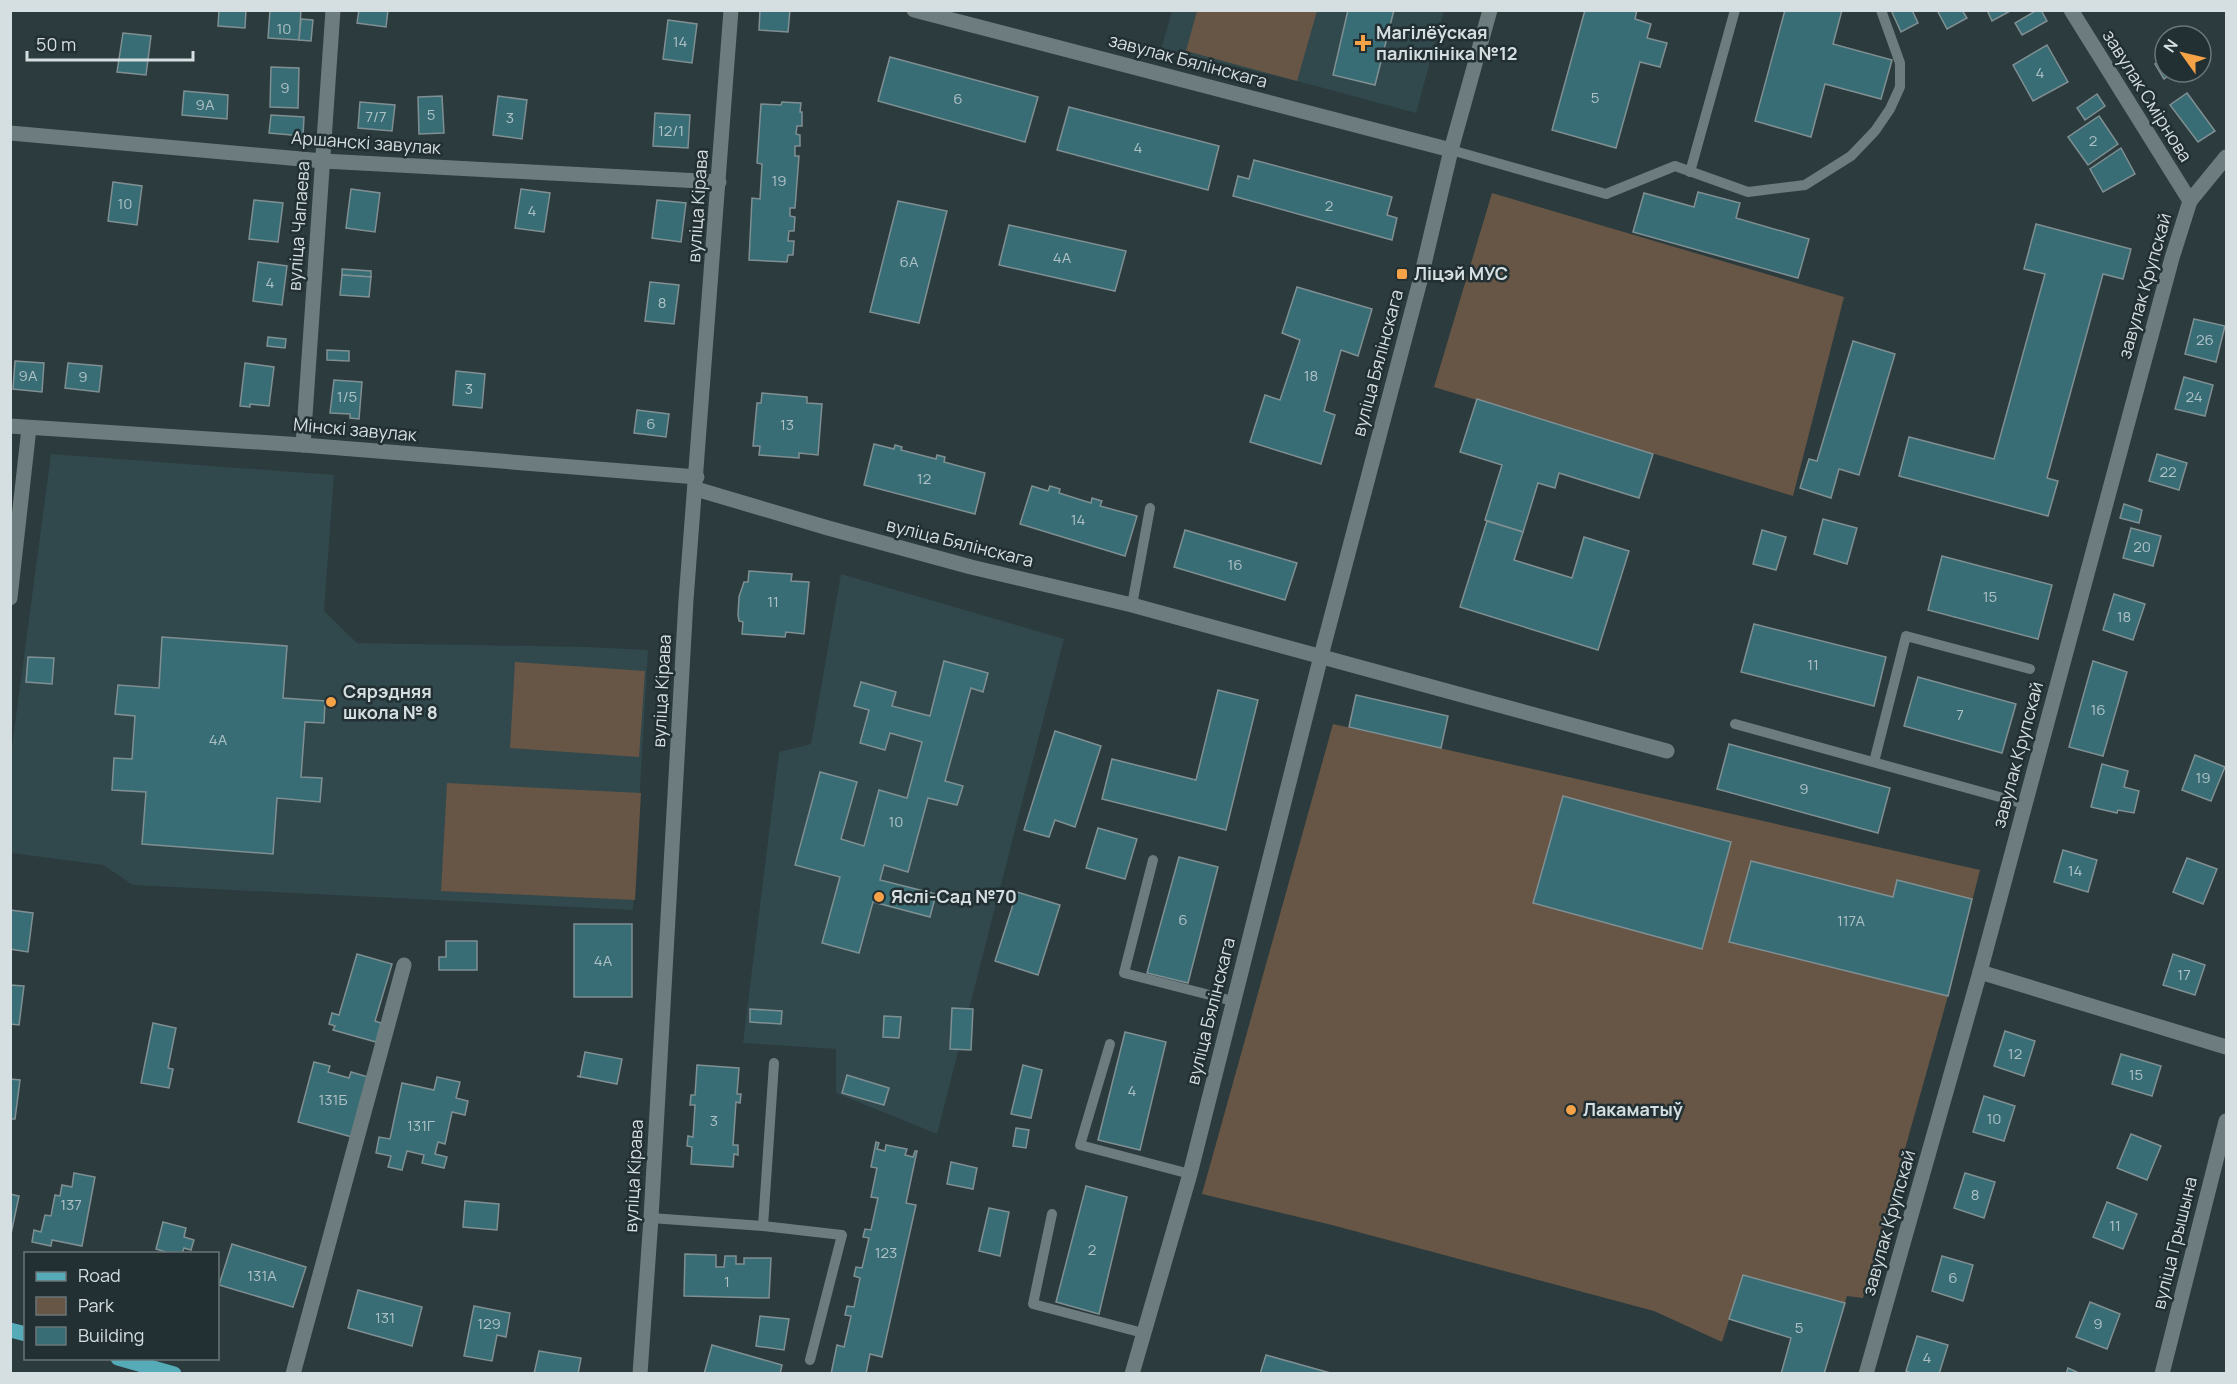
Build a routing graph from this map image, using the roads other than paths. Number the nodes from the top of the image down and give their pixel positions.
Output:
1 (333, 10) edge
2 (731, 10) edge
3 (914, 10) edge
4 (1490, 10) edge
5 (1735, 10) edge
6 (1881, 10) edge
7 (2071, 10) edge
8 (10, 133) edge
9 (1451, 150) junction
10 (2226, 157) edge
11 (323, 161) junction
12 (1690, 172) junction
13 (719, 182) junction
14 (2190, 201) junction
15 (10, 426) edge
16 (29, 428) junction
17 (303, 445) junction
18 (696, 483) junction
19 (1149, 508) dead end
20 (10, 598) edge
21 (1132, 605) junction
22 (1321, 656) junction
23 (2030, 669) dead end
24 (1736, 724) dead end
25 (1666, 751) dead end
26 (1874, 762) junction
27 (2025, 804) junction
28 (1153, 860) dead end
29 (404, 965) dead end
30 (1980, 972) junction
31 (1233, 1001) junction
32 (1110, 1044) dead end
33 (2226, 1047) edge
34 (774, 1063) dead end
35 (2226, 1121) edge
36 (1190, 1174) junction
37 (1052, 1214) dead end
38 (651, 1218) junction
39 (763, 1226) junction
40 (1143, 1333) junction
41 (122, 1360) edge
42 (810, 1360) dead end
43 (174, 1374) edge
44 (293, 1374) edge
45 (639, 1374) edge
46 (1132, 1374) edge
47 (1866, 1374) edge
48 (2162, 1374) edge

1 - 11 street, вуліца Чапаева
2 - 13 street, вуліца Кірава
3 - 9 street, завулак Бялінскага
4 - 9 street, вуліца Бялінскага
5 - 12 lane
6 - 12 lane
7 - 14 street, завулак Смірнова
8 - 11 street, Аршанскі завулак
9 - 12 lane
9 - 22 street, вуліца Бялінскага
10 - 14 street, завулак Крупскай
11 - 13 street, Аршанскі завулак
11 - 17 street, вуліца Чапаева
13 - 18 street, вуліца Кірава
14 - 27 street, завулак Крупскай
15 - 16 street, Мінскі завулак
16 - 17 street, Мінскі завулак
16 - 20 street
17 - 18 street, Мінскі завулак
18 - 21 street, вуліца Бялінскага
18 - 38 street, вуліца Кірава
19 - 21 lane
21 - 22 street, вуліца Бялінскага
22 - 25 street, вуліца Бялінскага
22 - 31 street, вуліца Бялінскага
23 - 26 lane
24 - 26 lane
26 - 27 lane
27 - 30 street, завулак Крупскай
28 - 31 lane
29 - 44 street
30 - 33 street
30 - 47 street, завулак Крупскай
31 - 36 street, вуліца Бялінскага
32 - 36 lane
34 - 39 lane
35 - 48 street, вуліца Грышына
36 - 40 street, вуліца Бялінскага
37 - 40 lane
38 - 39 lane
38 - 45 street, вуліца Кірава
39 - 42 lane
40 - 46 street, вуліца Бялінскага
41 - 43 main road

